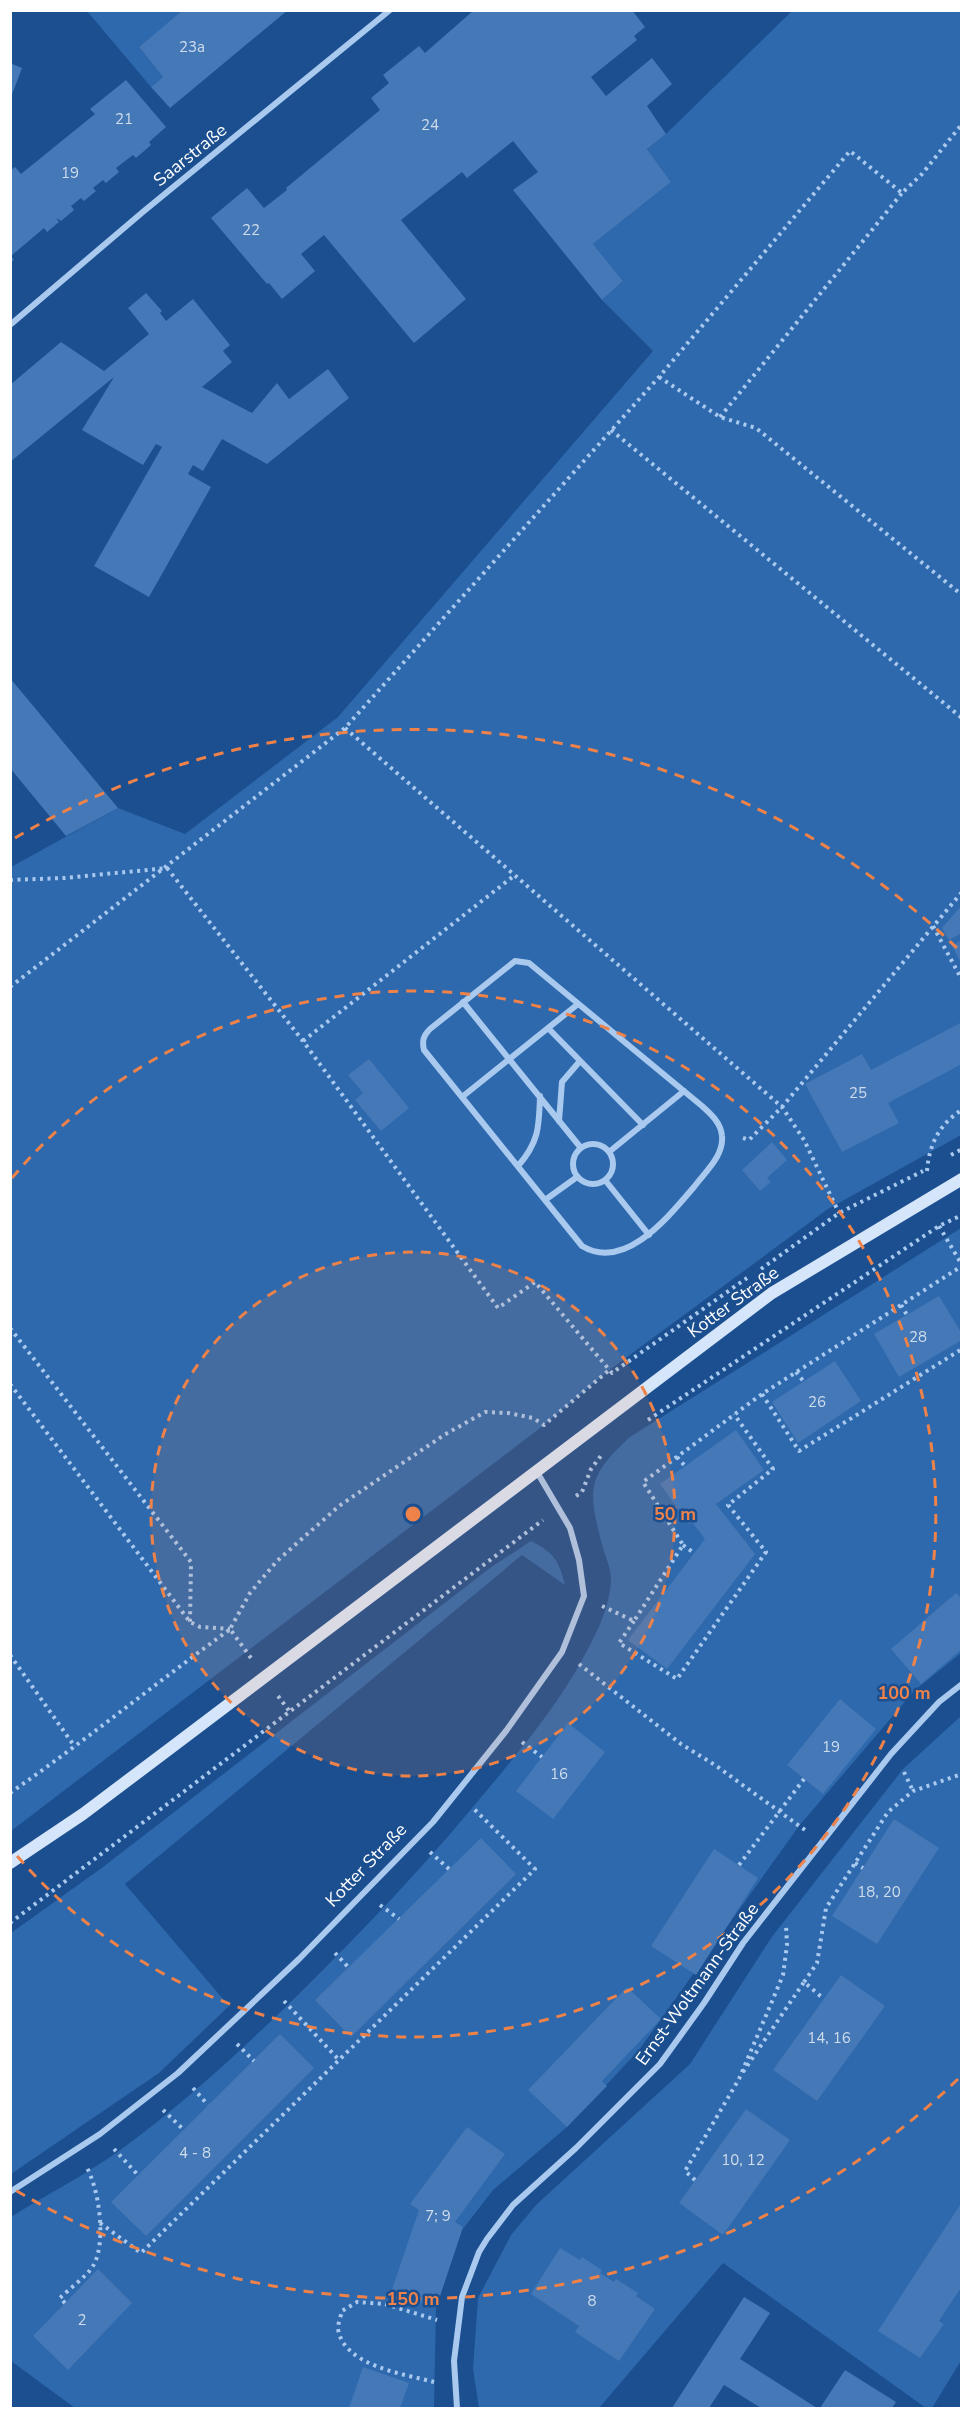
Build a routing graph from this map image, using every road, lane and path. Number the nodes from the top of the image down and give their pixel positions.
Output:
1 (390, 10) edge
2 (962, 124) edge
3 (902, 193) junction
4 (10, 325) edge
5 (659, 377) junction
6 (720, 417) junction
7 (611, 430) junction
8 (962, 595) edge
9 (962, 718) edge
10 (345, 728) junction
11 (167, 868) junction
12 (515, 875) junction
13 (10, 880) edge
14 (962, 892) edge
15 (933, 926) junction
16 (962, 980) edge
17 (10, 987) edge
18 (463, 1002) junction
19 (578, 1004) junction
20 (548, 1029) junction
21 (303, 1041) junction
22 (509, 1059) junction
23 (580, 1061) junction
24 (684, 1091) junction
25 (540, 1096) junction
26 (462, 1097) junction
27 (782, 1107) junction
28 (962, 1110) edge
29 (559, 1121) junction
30 (643, 1125) junction
31 (722, 1133) junction
32 (581, 1148) junction
33 (962, 1149) edge
34 (609, 1152) junction
35 (945, 1159) dead end
36 (936, 1164) dead end
37 (518, 1166) junction
38 (928, 1169) junction
39 (577, 1177) junction
40 (962, 1179) edge
41 (605, 1180) junction
42 (925, 1199) junction
43 (545, 1200) junction
44 (839, 1214) junction
45 (962, 1215) edge
46 (649, 1235) junction
47 (945, 1237) dead end
48 (962, 1265) edge
49 (901, 1305) junction
50 (907, 1315) dead end
51 (10, 1328) edge
52 (962, 1349) edge
53 (608, 1371) junction
54 (796, 1372) junction
55 (804, 1382) dead end
56 (10, 1384) edge
57 (762, 1394) junction
58 (734, 1414) junction
59 (647, 1421) dead end
60 (608, 1447) dead end
61 (677, 1457) junction
62 (685, 1466) dead end
63 (537, 1472) junction
64 (559, 1508) junction
65 (682, 1545) junction
66 (694, 1553) dead end
67 (584, 1596) junction
68 (634, 1621) junction
69 (190, 1622) junction
70 (230, 1629) junction
71 (562, 1652) junction
72 (10, 1655) edge
73 (265, 1677) junction
74 (962, 1684) edge
75 (75, 1747) junction
76 (962, 1774) edge
77 (804, 1779) dead end
78 (10, 1792) edge
79 (457, 1792) junction
80 (779, 1812) junction
81 (823, 1843) junction
82 (10, 1863) edge
83 (855, 1863) junction
84 (739, 1865) dead end
85 (863, 1868) dead end
86 (775, 1904) junction
87 (10, 1923) edge
88 (804, 1982) junction
89 (270, 1986) junction
90 (824, 1999) dead end
91 (339, 2060) junction
92 (739, 2079) junction
93 (149, 2097) junction
94 (184, 2130) dead end
95 (100, 2134) junction
96 (76, 2151) junction
97 (138, 2175) dead end
98 (695, 2180) dead end
99 (10, 2192) edge
100 (100, 2223) junction
101 (65, 2303) dead end
102 (458, 2327) junction
103 (456, 2388) junction
104 (457, 2409) edge

1 - 4 street, Saarstraße
2 - 3 path
3 - 5 path
3 - 6 path
5 - 6 path
5 - 7 path
6 - 8 path
7 - 9 path
7 - 10 path
10 - 11 path
10 - 12 path
11 - 13 path
11 - 17 path
11 - 21 path
12 - 21 path
12 - 27 path
14 - 15 path
15 - 16 path
15 - 27 path
18 - 19 street
18 - 22 street
18 - 26 street
19 - 20 street
19 - 24 street
20 - 22 street
20 - 23 street
21 - 53 path
22 - 25 street
22 - 26 street
23 - 29 street
23 - 30 street
24 - 30 street
24 - 31 street
25 - 29 street
25 - 37 street
26 - 37 street
27 - 31 path
27 - 44 path
28 - 38 path
29 - 32 street
30 - 34 street
31 - 46 street
32 - 34 street
32 - 39 street
33 - 35 path
34 - 41 street
36 - 38 path
37 - 43 street
38 - 42 path
38 - 44 path
39 - 41 street
39 - 43 street
40 - 42 street, Kotter Straße
41 - 46 street
42 - 63 street, Kotter Straße
43 - 46 street
44 - 53 path
45 - 59 path
47 - 48 path
48 - 49 path
49 - 50 path
49 - 54 path
51 - 69 path
52 - 57 path
53 - 70 path
54 - 55 path
54 - 57 path
56 - 69 path
57 - 58 path
58 - 61 path
58 - 68 path
60 - 64 path
61 - 62 path
61 - 65 path
63 - 64 street, Kotter Straße
63 - 73 street, Kotter Straße
64 - 67 street, Kotter Straße
64 - 87 path
65 - 66 path
65 - 68 path
67 - 68 path
67 - 71 street, Kotter Straße
69 - 70 path
70 - 73 path
70 - 75 path
71 - 79 street, Kotter Straße
71 - 80 path
72 - 75 path
73 - 82 street, Kotter Straße
74 - 81 street, Ernst-Woltmann-Straße
75 - 78 path
76 - 83 path
77 - 80 path
79 - 89 street, Kotter Straße
79 - 91 path
80 - 81 path
80 - 84 path
81 - 86 street, Ernst-Woltmann-Straße
83 - 85 path
83 - 88 path
86 - 92 path
86 - 102 street, Ernst-Woltmann-Straße
88 - 90 path
88 - 92 path
89 - 91 path
89 - 93 street, Kotter Straße
91 - 100 path
92 - 98 path
93 - 94 path
93 - 95 street, Kotter Straße
95 - 96 street, Kotter Straße
95 - 97 path
96 - 99 street, Kotter Straße
96 - 100 path
100 - 101 path
102 - 103 street, Ernst-Woltmann-Straße
102 - 103 path
103 - 104 street, Ernst-Woltmann-Straße

